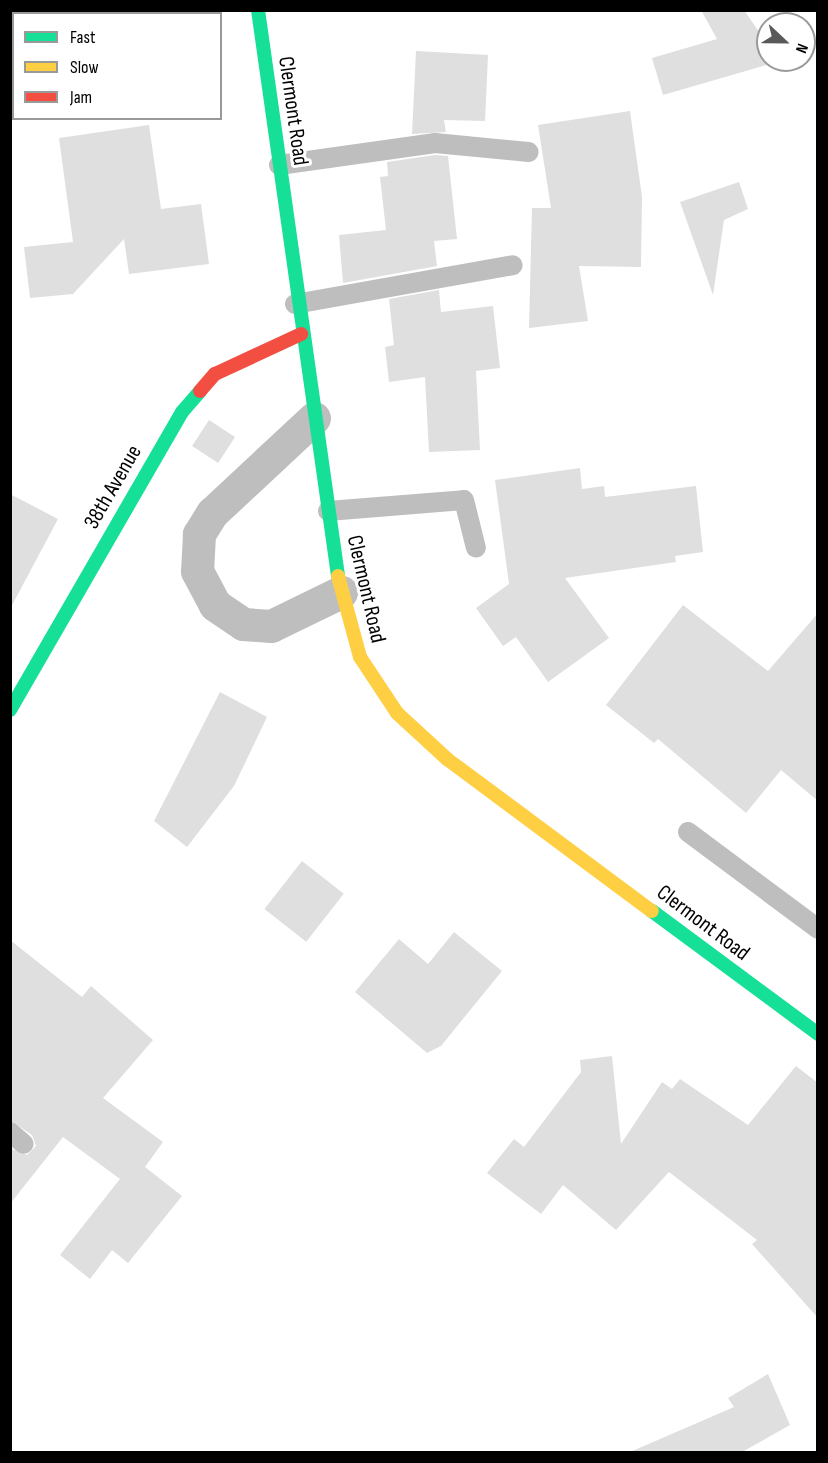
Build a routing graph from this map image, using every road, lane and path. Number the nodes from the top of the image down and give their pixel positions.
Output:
1 (258, 10) edge
2 (529, 152) dead end
3 (279, 165) junction
4 (513, 265) dead end
5 (295, 304) junction
6 (301, 334) junction
7 (314, 418) junction
8 (328, 512) junction
9 (476, 548) dead end
10 (341, 591) junction
11 (10, 710) edge
12 (688, 832) dead end
13 (818, 929) edge
14 (818, 1034) edge

1 - 3 street, Clermont Road
2 - 3 lane
3 - 5 street, Clermont Road
4 - 5 lane
5 - 6 street, Clermont Road
6 - 7 street, Clermont Road
6 - 11 street, 38th Avenue
7 - 8 street, Clermont Road
7 - 10 street
8 - 9 lane
8 - 10 street, Clermont Road
10 - 14 street, Clermont Road
12 - 13 lane

